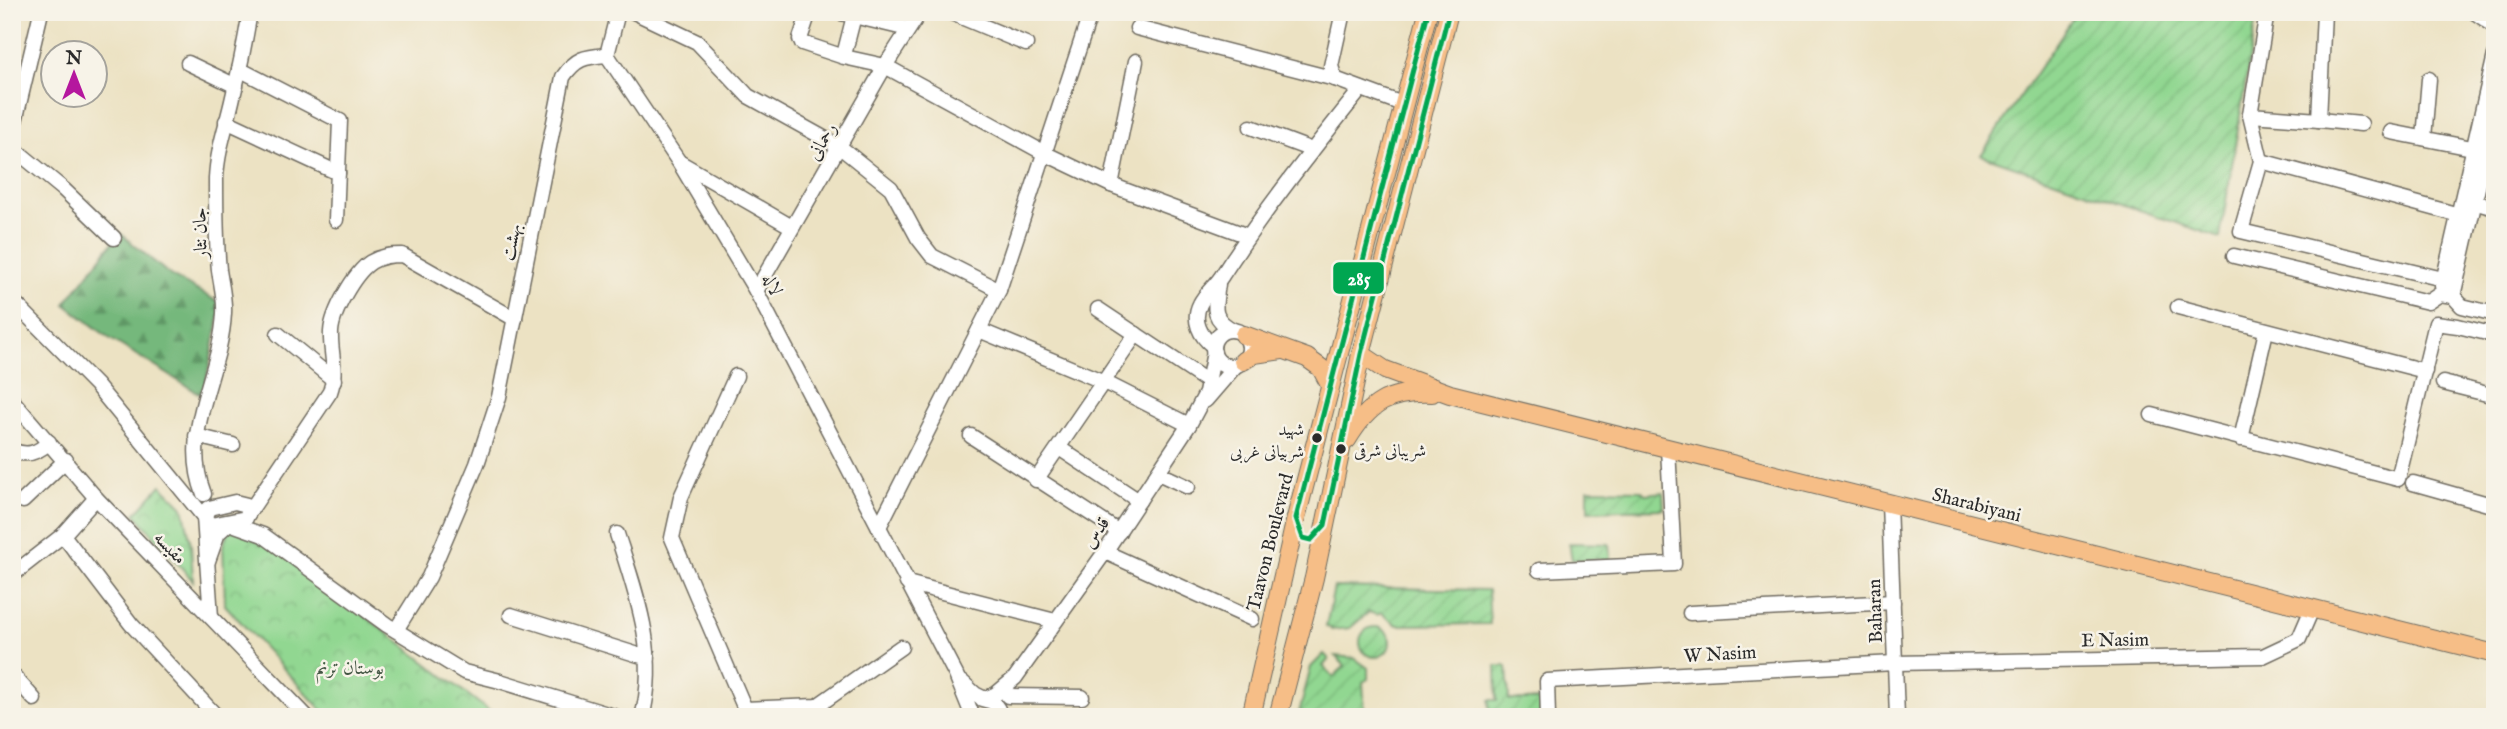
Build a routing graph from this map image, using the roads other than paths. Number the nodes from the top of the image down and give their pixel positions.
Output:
1 (41, 12) edge
2 (250, 12) edge
3 (618, 12) edge
4 (635, 12) edge
5 (809, 12) edge
6 (837, 12) edge
7 (920, 12) edge
8 (949, 12) edge
9 (1343, 12) edge
10 (1428, 12) edge
11 (1449, 12) edge
12 (2267, 12) edge
13 (2324, 12) edge
14 (2474, 12) edge
15 (855, 15) edge
16 (1083, 17) edge
17 (2495, 26) edge
18 (1137, 28) dead end
19 (908, 29) junction
20 (1026, 44) dead end
21 (845, 51) dead end
22 (607, 55) junction
23 (2495, 55) edge
24 (1136, 61) dead end
25 (188, 62) dead end
26 (886, 66) junction
27 (239, 69) junction
28 (1335, 79) junction
29 (2429, 79) dead end
30 (236, 86) junction
31 (1361, 89) junction
32 (16, 103) edge
33 (1405, 105) junction
34 (2495, 114) edge
35 (2250, 115) junction
36 (2319, 120) junction
37 (226, 121) junction
38 (2361, 124) dead end
39 (1251, 127) dead end
40 (2391, 132) dead end
41 (12, 134) edge
42 (2424, 138) junction
43 (840, 146) junction
44 (12, 147) edge
45 (2485, 148) edge
46 (1312, 150) junction
47 (1046, 154) junction
48 (679, 162) junction
49 (2261, 162) junction
50 (338, 173) junction
51 (1111, 185) junction
52 (2468, 201) junction
53 (2495, 208) edge
54 (2464, 216) junction
55 (336, 220) dead end
56 (792, 227) junction
57 (1248, 236) junction
58 (114, 238) dead end
59 (2234, 256) dead end
60 (1218, 282) junction
61 (999, 290) junction
62 (2446, 290) junction
63 (756, 291) junction
64 (12, 300) edge
65 (2178, 307) dead end
66 (1098, 309) dead end
67 (2495, 314) edge
68 (515, 319) junction
69 (979, 331) junction
70 (2266, 331) junction
71 (1238, 332) junction
72 (278, 334) dead end
73 (1136, 334) junction
74 (2495, 335) edge
75 (1342, 344) junction
76 (1214, 349) junction
77 (1286, 350) junction
78 (1361, 354) junction
79 (1307, 358) junction
80 (1240, 363) junction
81 (2425, 371) junction
82 (736, 376) dead end
83 (334, 380) junction
84 (1102, 382) junction
85 (1208, 382) junction
86 (2443, 383) dead end
87 (1330, 385) junction
88 (1450, 394) junction
89 (2495, 396) edge
90 (12, 400) edge
91 (1202, 403) junction
92 (2152, 415) dead end
93 (1189, 425) junction
94 (196, 436) junction
95 (971, 436) dead end
96 (2241, 439) junction
97 (49, 442) junction
98 (233, 445) dead end
99 (1059, 448) junction
100 (1668, 448) junction
101 (12, 450) edge
102 (195, 452) junction
103 (1340, 453) junction
104 (66, 460) junction
105 (278, 470) junction
106 (172, 472) junction
107 (1158, 473) junction
108 (1036, 480) junction
109 (2413, 483) dead end
110 (1188, 487) dead end
111 (205, 494) junction
112 (96, 498) junction
113 (23, 501) dead end
114 (1139, 501) junction
115 (234, 502) junction
116 (1889, 503) junction
117 (216, 505) junction
118 (2495, 506) edge
119 (253, 509) junction
120 (204, 517) junction
121 (1296, 518) junction
122 (229, 523) junction
123 (1325, 525) junction
124 (879, 527) junction
125 (1119, 532) junction
126 (617, 534) dead end
127 (63, 535) junction
128 (263, 535) junction
129 (1105, 552) junction
130 (208, 561) junction
131 (1539, 570) dead end
132 (12, 575) edge
133 (1283, 575) junction
134 (1314, 578) junction
135 (907, 583) junction
136 (1893, 602) junction
137 (2312, 609) junction
138 (1690, 613) dead end
139 (510, 615) dead end
140 (211, 617) junction
141 (1252, 619) dead end
142 (1055, 621) junction
143 (396, 630) junction
144 (901, 647) dead end
145 (2495, 654) edge
146 (648, 658) junction
147 (1895, 663) junction
148 (12, 674) edge
149 (956, 675) junction
150 (1015, 678) junction
151 (1008, 696) junction
152 (1082, 696) dead end
153 (34, 699) dead end
154 (985, 699) junction
155 (743, 713) edge
156 (998, 715) edge
157 (217, 717) edge
158 (307, 717) edge
159 (617, 717) edge
160 (642, 717) edge
161 (973, 717) edge
162 (1251, 717) edge
163 (1278, 717) edge
164 (1548, 717) edge
165 (1897, 717) edge

1 - 32 street
2 - 27 street, جان نثار
3 - 22 street
4 - 43 street
5 - 26 street
6 - 15 street
7 - 19 street, رحمانی
8 - 20 street
9 - 28 street
10 - 33 main road, Taavon Boulevard
11 - 78 main road
12 - 35 street
13 - 36 street
14 - 17 street
15 - 19 street
15 - 21 street
16 - 47 street
18 - 28 street
19 - 26 street, رحمانی
22 - 48 street, لاله
22 - 68 street, بهشت
23 - 45 street
24 - 51 street
25 - 30 street
26 - 43 street, رحمانی
26 - 47 street
27 - 30 street, جان نثار
27 - 50 street
28 - 31 street
29 - 42 street
30 - 37 street, جان نثار
31 - 33 street
31 - 46 street
32 - 41 street
33 - 75 main road, Taavon Boulevard
34 - 45 street
35 - 36 street
35 - 49 street
36 - 38 street
37 - 50 street
37 - 94 street, جان نثار
39 - 46 street
40 - 42 street
42 - 45 street
43 - 56 street, رحمانی
43 - 61 street
44 - 58 street
45 - 52 street
46 - 57 street
47 - 51 street
47 - 61 street
48 - 56 street
48 - 63 street, لاله
49 - 54 street
49 - 62 street
50 - 55 street
51 - 57 street
52 - 53 street
52 - 54 street
54 - 62 street
56 - 63 street, رحمانی
57 - 60 street
59 - 62 street
60 - 71 street
60 - 76 street
61 - 69 street
62 - 67 street
63 - 124 street, لاله
64 - 106 street
65 - 70 street
66 - 73 street
68 - 83 street
68 - 143 street, بهشت
69 - 84 street
69 - 124 street
70 - 81 street
70 - 96 street
71 - 76 street
71 - 77 main road
71 - 80 street
72 - 83 street
73 - 84 street
73 - 85 street
74 - 81 street
75 - 79 main road
75 - 87 main road, Taavon Boulevard
76 - 80 street
76 - 85 street, قدس
77 - 79 main road
77 - 80 main road
78 - 88 main road, Sharabiyani
78 - 103 main road
79 - 87 main road
80 - 91 street, قدس
81 - 96 street
82 - 155 street
83 - 105 street
84 - 93 street
84 - 99 street
85 - 91 street, قدس
86 - 89 street
87 - 121 main road, Taavon Boulevard
88 - 100 main road, Sharabiyani
88 - 103 main road, Sharabiyani
90 - 97 street, مقیسه
91 - 93 street, قدس
92 - 96 street
93 - 107 street, قدس
94 - 98 street
94 - 102 street, جان نثار
95 - 108 street
97 - 101 street
97 - 104 street, مقیسه
99 - 108 street
99 - 114 street
100 - 116 main road, Sharabiyani
100 - 131 street
102 - 106 street
102 - 111 street, جان نثار
103 - 123 main road
104 - 112 street, مقیسه
104 - 113 street
105 - 115 street
105 - 119 street
106 - 111 street
106 - 120 street
107 - 110 street
107 - 114 street, قدس
108 - 125 street
109 - 118 street
111 - 117 street
112 - 127 street
112 - 140 street, مقیسه
114 - 125 street, قدس
115 - 117 street
115 - 119 street
116 - 136 street, Baharan
116 - 137 main road, Sharabiyani
117 - 120 street
119 - 122 street
119 - 128 street
120 - 122 street
120 - 130 street
121 - 123 main road
121 - 133 main road, Taavon Boulevard
122 - 128 street
122 - 130 street
123 - 134 main road
124 - 135 street, لاله
125 - 129 street, قدس
126 - 146 street
127 - 132 street
127 - 157 street
128 - 143 street
129 - 141 street
129 - 142 street, قدس
130 - 140 street
133 - 134 main road
133 - 162 main road, Taavon Boulevard
134 - 163 main road
135 - 142 street
135 - 149 street, لاله
136 - 138 street
136 - 147 street, Baharan
137 - 145 main road, Sharabiyani
137 - 147 street, E Nasim
139 - 146 street
140 - 158 street, مقیسه
142 - 150 street, قدس
143 - 159 street
144 - 155 street
146 - 160 street
147 - 164 street, W Nasim
147 - 165 street, Baharan
148 - 153 street
149 - 154 street
149 - 161 street, لاله
150 - 151 street, قدس
150 - 154 street, قدس
151 - 152 street
151 - 156 street, قدس
154 - 156 street
154 - 161 street

